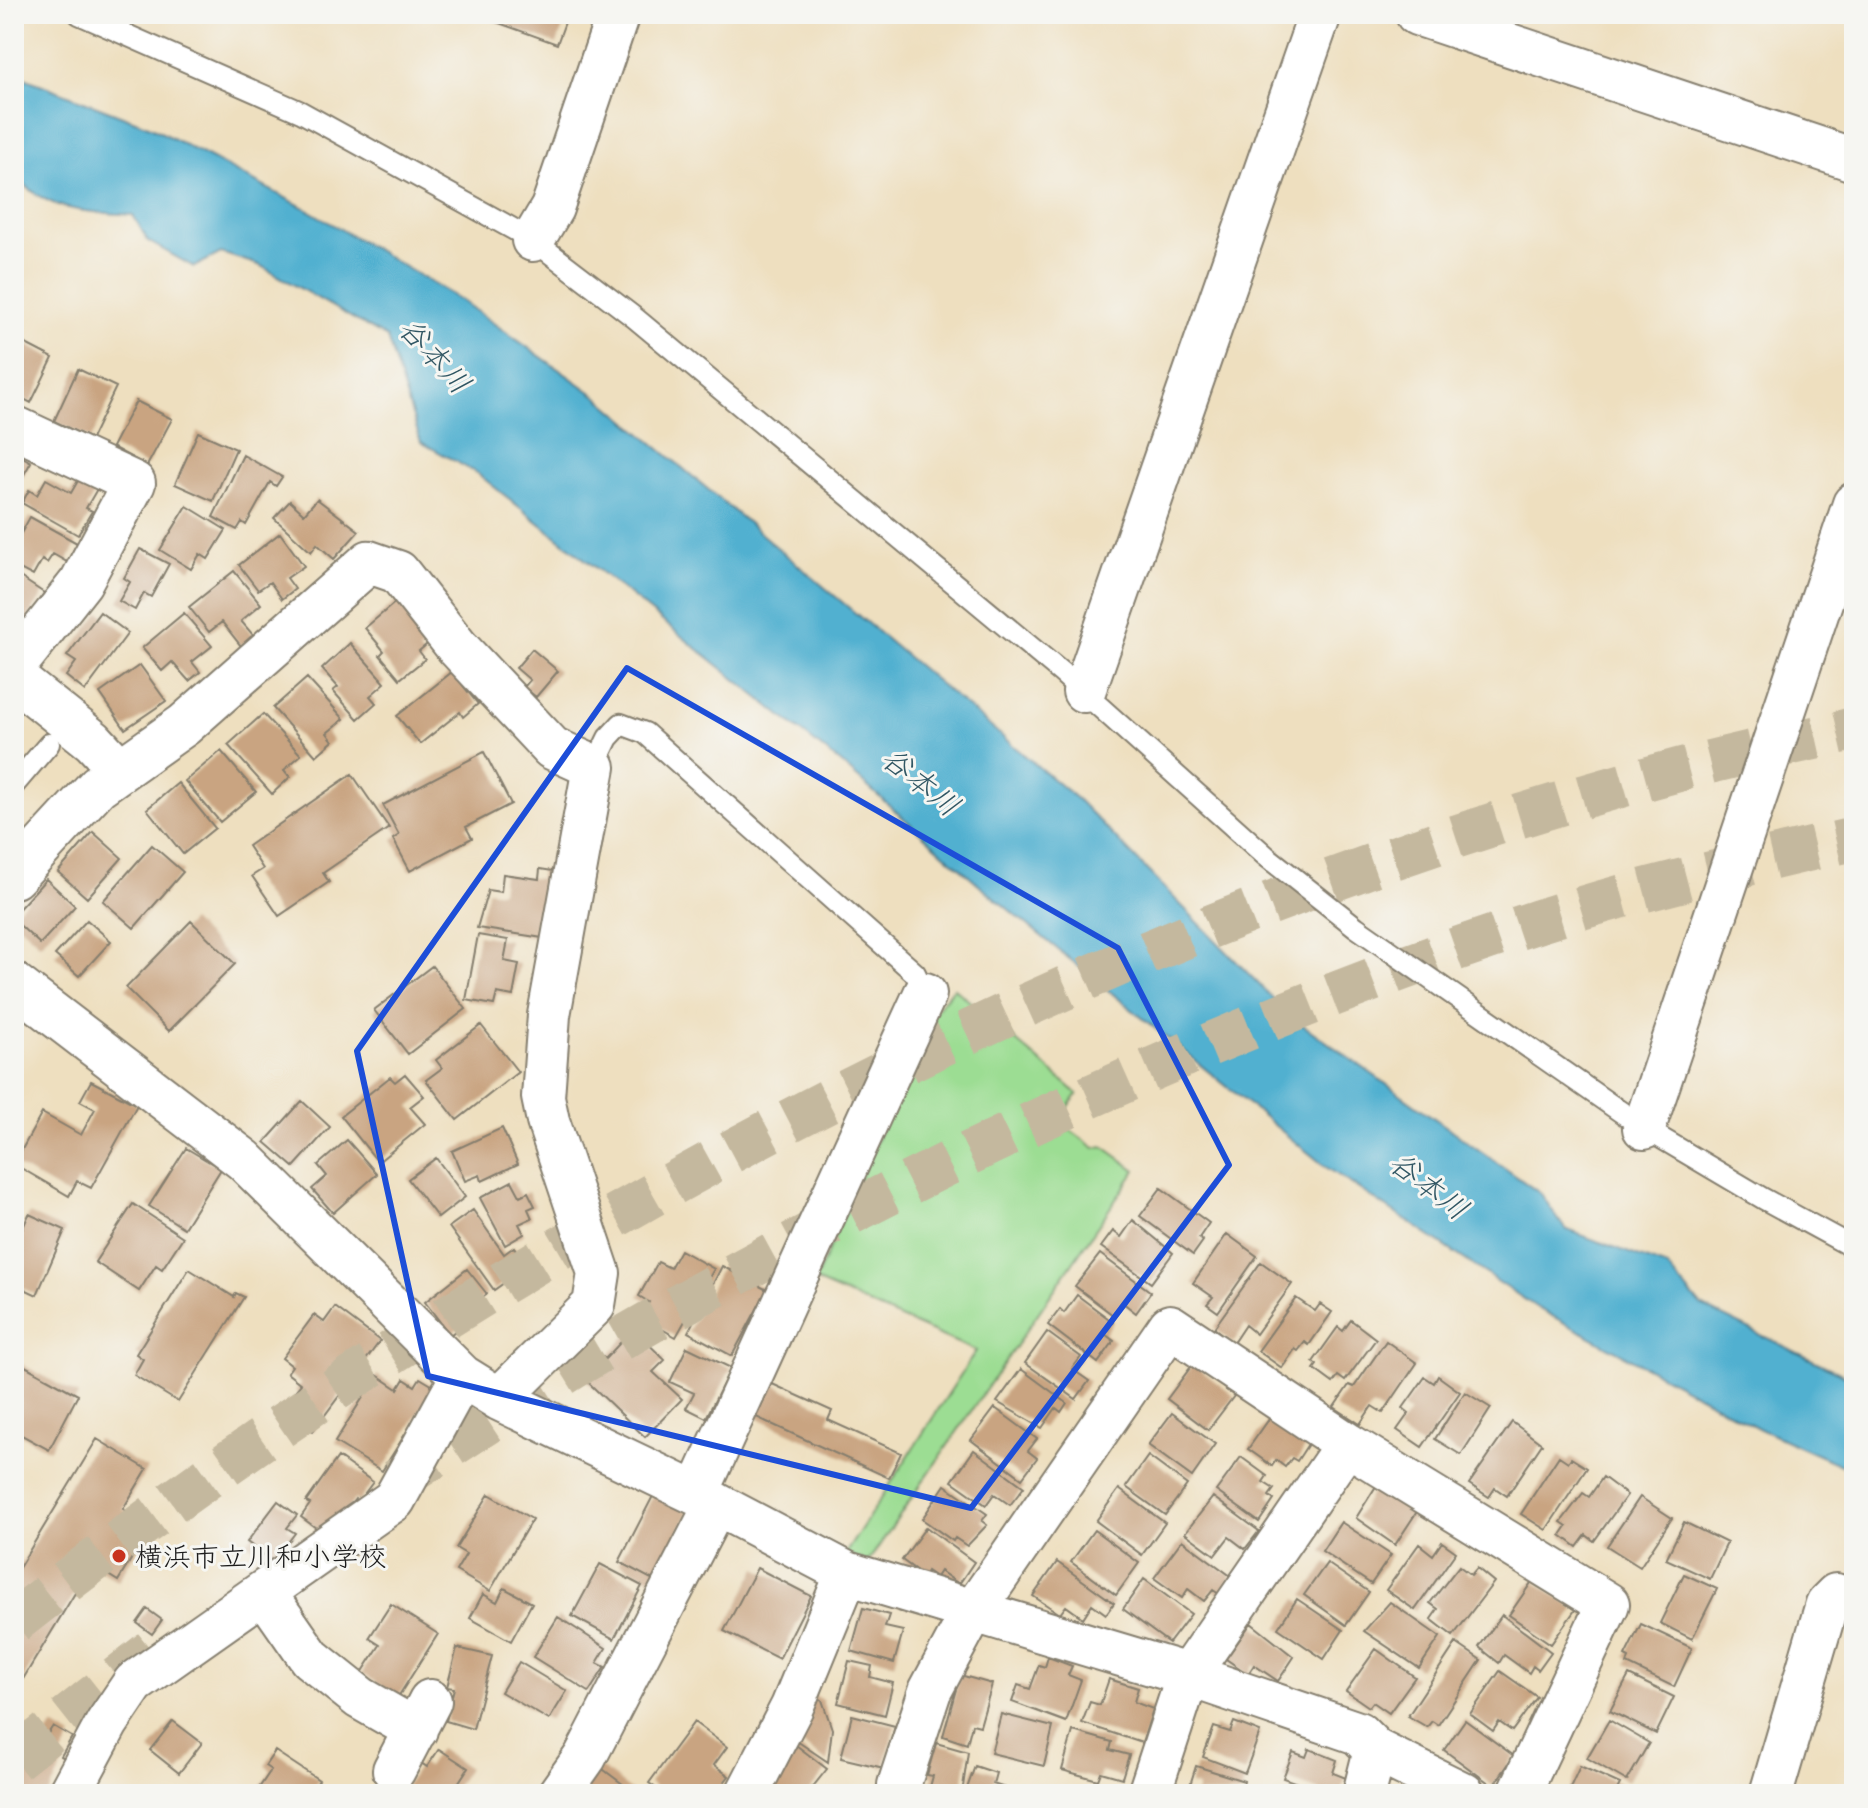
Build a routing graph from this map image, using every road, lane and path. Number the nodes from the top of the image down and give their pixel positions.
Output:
1 (79, 14) edge
2 (618, 14) edge
3 (1320, 14) edge
4 (1417, 14) edge
5 (1854, 160) edge
6 (533, 240) junction
7 (14, 427) edge
8 (1854, 504) edge
9 (14, 667) edge
10 (14, 678) edge
11 (1084, 691) junction
12 (49, 744) dead end
13 (594, 767) junction
14 (119, 769) junction
15 (14, 785) edge
16 (14, 877) edge
17 (14, 984) edge
18 (925, 994) joint
19 (1644, 1128) junction
20 (1854, 1248) edge
21 (462, 1376) junction
22 (499, 1399) junction
23 (1347, 1444) junction
24 (706, 1499) junction
25 (847, 1573) junction
26 (264, 1592) junction
27 (1854, 1602) edge
28 (972, 1613) junction
29 (1188, 1675) junction
30 (1375, 1750) junction
31 (394, 1770) dead end
32 (69, 1794) edge
33 (559, 1794) edge
34 (747, 1794) edge
35 (901, 1794) edge
36 (1149, 1794) edge
37 (1364, 1794) edge
38 (1464, 1794) edge
39 (1519, 1794) edge
40 (1771, 1794) edge

1 - 6 lane
2 - 6 street
3 - 11 street
4 - 5 street
6 - 11 lane
7 - 9 street
8 - 19 street
10 - 14 street
11 - 19 lane
12 - 15 lane
13 - 14 street
13 - 18 lane
13 - 22 street
14 - 16 street
17 - 21 street
18 - 24 street
19 - 20 lane
21 - 22 street
21 - 26 street
22 - 24 street
23 - 28 street
23 - 29 street
23 - 39 street
24 - 25 street
24 - 33 street
25 - 28 street
25 - 34 street
26 - 31 street
26 - 32 street
27 - 40 street
28 - 29 street
28 - 35 street
29 - 30 street
29 - 36 street
30 - 37 street
30 - 38 street

